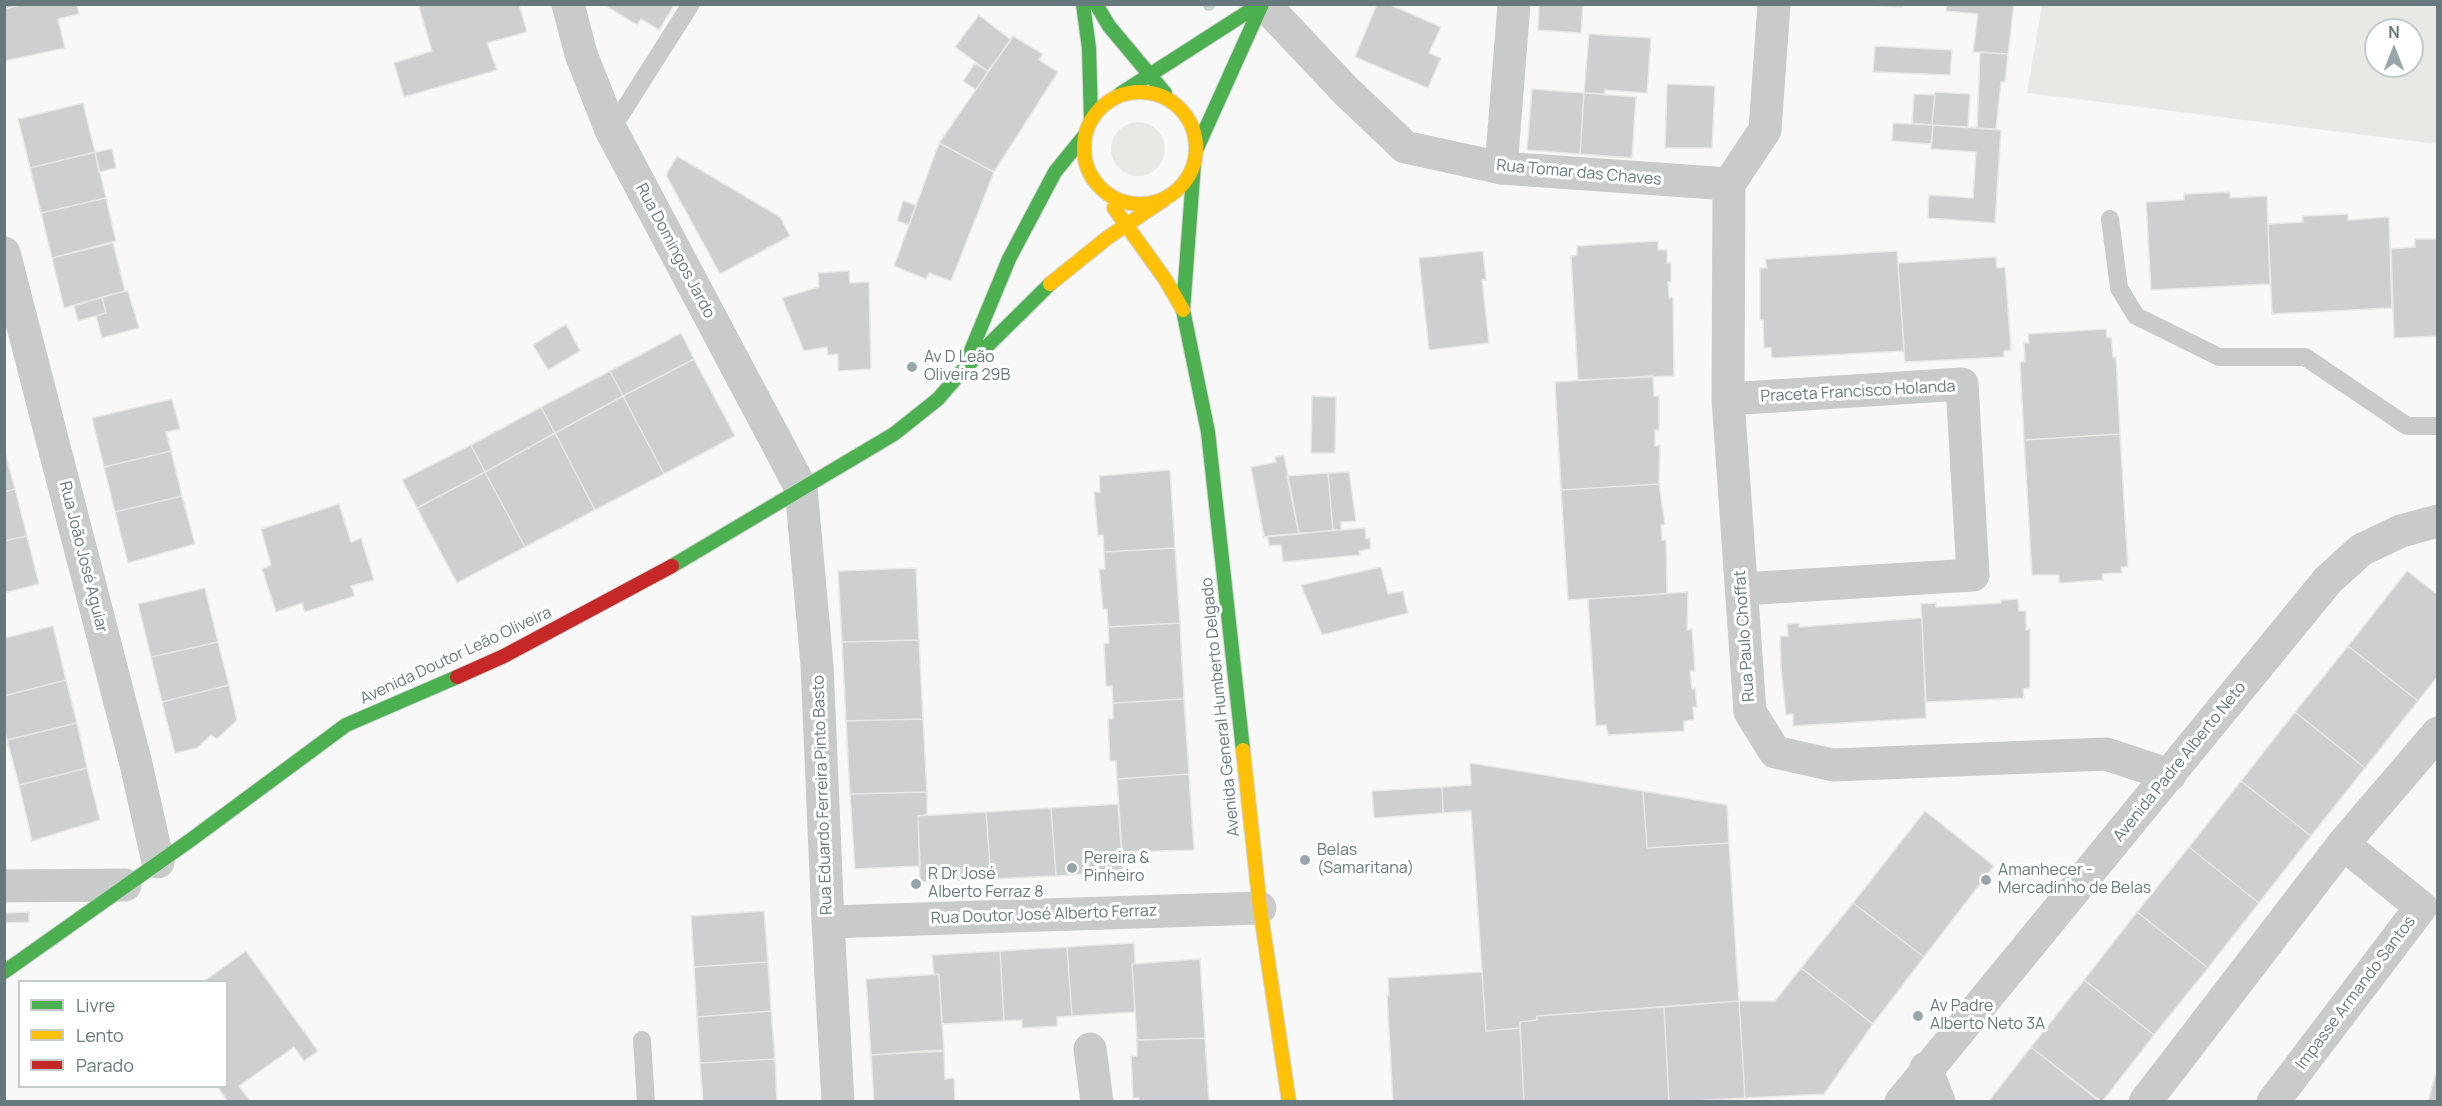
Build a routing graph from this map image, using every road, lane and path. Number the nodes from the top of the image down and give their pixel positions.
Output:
1 (568, 4) edge
2 (691, 4) edge
3 (1083, 4) edge
4 (1095, 4) edge
5 (1262, 4) edge
6 (1514, 4) edge
7 (1774, 4) edge
8 (1151, 75) junction
9 (1113, 98) junction
10 (1173, 102) junction
11 (1091, 120) junction
12 (611, 130) junction
13 (1085, 135) junction
14 (1197, 148) junction
15 (1194, 163) junction
16 (1501, 168) junction
17 (1094, 180) junction
18 (1729, 184) junction
19 (1165, 199) junction
20 (2110, 219) dead end
21 (1126, 225) junction
22 (4, 253) edge
23 (1183, 310) junction
24 (963, 370) junction
25 (1728, 399) junction
26 (2438, 426) edge
27 (801, 488) junction
28 (2438, 521) edge
29 (1742, 589) junction
30 (2438, 733) edge
31 (2170, 775) junction
32 (2343, 844) junction
33 (158, 862) junction
34 (125, 885) junction
35 (4, 886) edge
36 (1260, 908) junction
37 (828, 922) junction
38 (4, 972) edge
39 (642, 1040) dead end
40 (1090, 1048) dead end
41 (1926, 1068) junction
42 (646, 1101) edge
43 (838, 1101) edge
44 (1097, 1101) edge
45 (1289, 1101) edge
46 (1901, 1101) edge
47 (1939, 1101) edge
48 (2145, 1101) edge
49 (2274, 1101) edge

1 - 12 street, Rua Domingos Jardo
2 - 12 lane
3 - 11 street
4 - 8 street
5 - 8 street
5 - 14 street
5 - 16 street, Rua Tomar das Chaves
6 - 16 street
7 - 18 street
8 - 9 street
8 - 10 street
9 - 10 street
9 - 11 street
10 - 14 street
11 - 13 street
12 - 27 street, Rua Domingos Jardo
13 - 17 street
13 - 24 street, Avenida Doutor Leão Oliveira
14 - 15 street
15 - 19 street
15 - 23 street, Avenida General Humberto Delgado
16 - 18 street, Rua Tomar das Chaves
17 - 19 street
17 - 21 street, Avenida General Humberto Delgado
18 - 25 street, Rua Paulo Choffat
19 - 21 street, Avenida Doutor Leão Oliveira
20 - 26 lane
21 - 23 street, Avenida General Humberto Delgado
21 - 24 street, Avenida Doutor Leão Oliveira
22 - 33 street, Rua João José Aguiar
23 - 36 street, Avenida General Humberto Delgado
24 - 27 street, Avenida Doutor Leão Oliveira
25 - 29 street, Rua Paulo Choffat
25 - 29 street, Praceta Francisco Holanda
27 - 33 street, Avenida Doutor Leão Oliveira
27 - 37 street, Rua Eduardo Ferreira Pinto Basto
28 - 31 street, Avenida Padre Alberto Neto
29 - 31 street, Rua Paulo Choffat
30 - 32 street
31 - 41 street, Avenida Padre Alberto Neto
32 - 48 street
32 - 49 street, Impasse Armando Santos
33 - 34 street, Avenida Doutor Leão Oliveira
34 - 35 street
34 - 38 street, Avenida Doutor Leão Oliveira
36 - 37 street, Rua Doutor José Alberto Ferraz
36 - 45 street, Avenida General Humberto Delgado
37 - 43 street, Rua Eduardo Ferreira Pinto Basto
39 - 42 lane
40 - 44 street
41 - 46 street, Avenida Padre Alberto Neto
41 - 47 street

